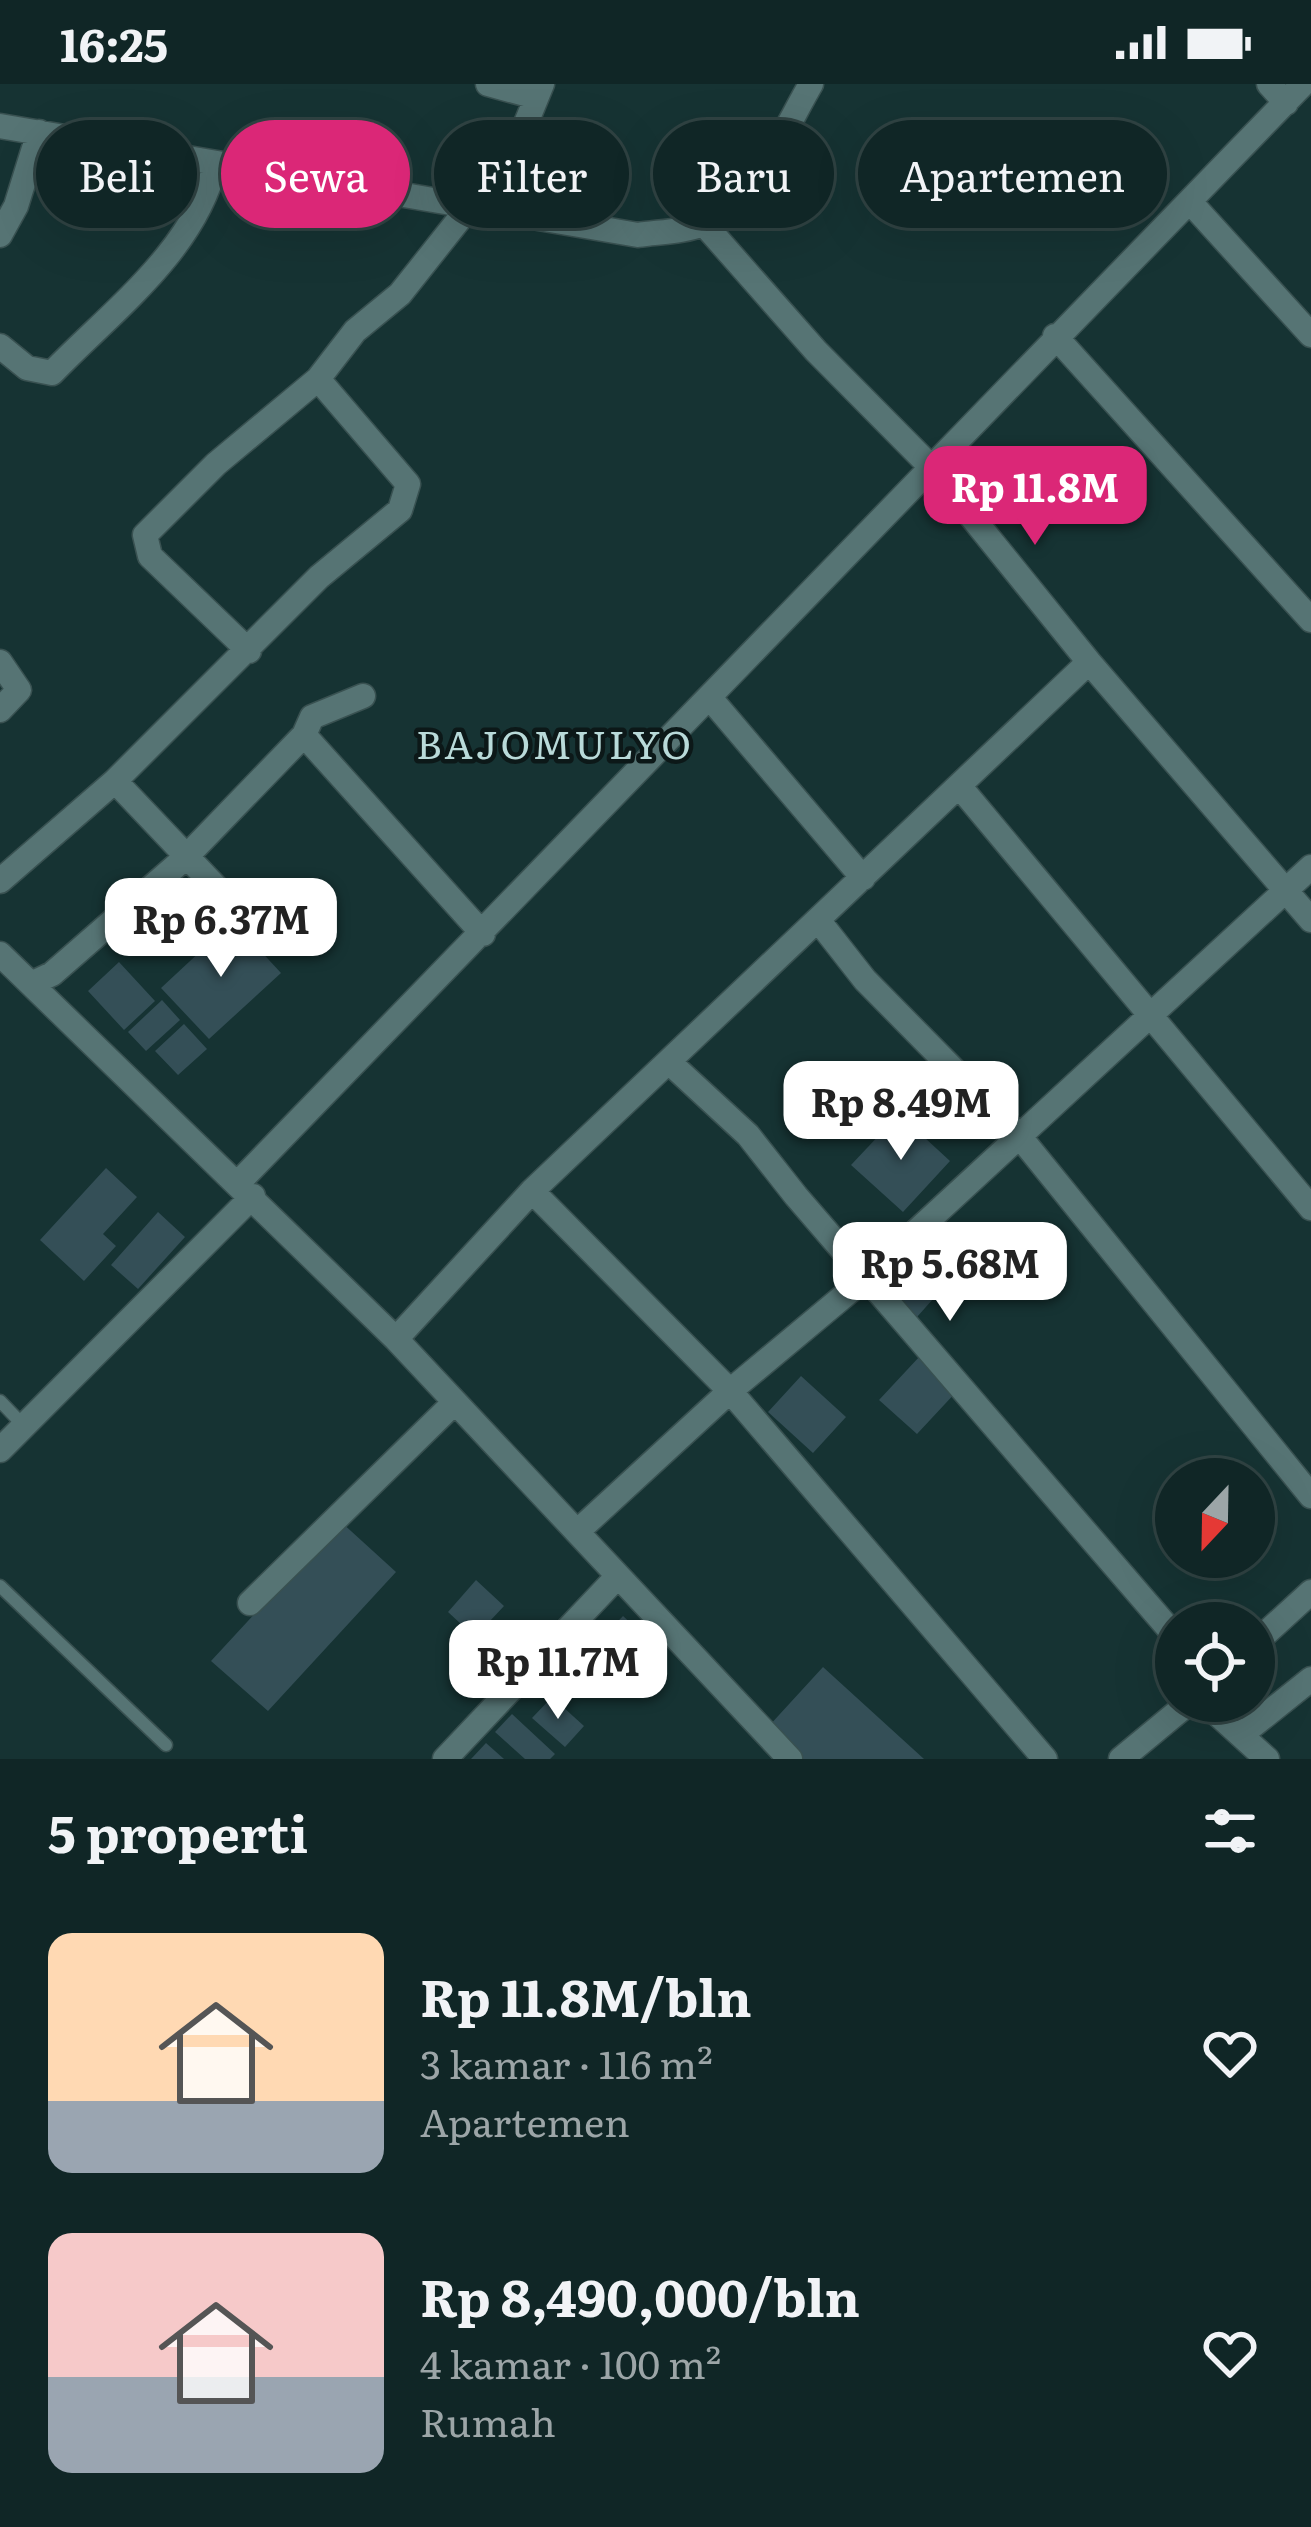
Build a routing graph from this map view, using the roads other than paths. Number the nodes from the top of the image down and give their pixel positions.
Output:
1 (488, 84) edge
2 (811, 84) edge
3 (1286, 90) edge
4 (535, 101) edge
5 (790, 120) edge
6 (0, 126) edge
7 (36, 132) edge
8 (36, 142) edge
9 (197, 162) edge
10 (215, 165) junction
11 (434, 201) edge
12 (1191, 203) junction
13 (452, 228) edge
14 (596, 228) edge
15 (680, 228) edge
16 (708, 228) edge
17 (0, 235) edge
18 (1311, 335) edge
19 (1055, 336) junction
20 (0, 346) edge
21 (318, 379) junction
22 (933, 469) junction
23 (1311, 620) edge
24 (249, 651) junction
25 (0, 662) edge
26 (1089, 662) junction
27 (363, 696) dead end
28 (710, 698) junction
29 (0, 710) edge
30 (304, 735) junction
31 (116, 781) junction
32 (960, 787) junction
33 (185, 858) junction
34 (1311, 867) edge
35 (863, 878) junction
36 (0, 881) edge
37 (1286, 891) junction
38 (232, 904) dead end
39 (818, 920) junction
40 (1311, 920) edge
41 (483, 934) junction
42 (0, 954) edge
43 (33, 983) junction
44 (1153, 1014) junction
45 (669, 1062) junction
46 (1020, 1137) junction
47 (246, 1189) junction
48 (532, 1191) junction
49 (1311, 1208) edge
50 (869, 1275) junction
51 (395, 1339) junction
52 (730, 1391) junction
53 (0, 1401) edge
54 (454, 1403) junction
55 (24, 1426) junction
56 (0, 1450) edge
57 (1311, 1496) edge
58 (579, 1530) junction
59 (618, 1576) junction
60 (0, 1586) edge
61 (1311, 1592) edge
62 (250, 1604) dead end
63 (1155, 1612) edge
64 (1275, 1625) edge
65 (1311, 1679) edge
66 (1172, 1722) edge
67 (1223, 1722) edge
68 (1232, 1730) junction
69 (166, 1745) dead end
70 (788, 1758) edge
71 (1123, 1758) edge
72 (445, 1759) edge
73 (1045, 1759) edge
74 (1267, 1759) edge

1 - 4 street
2 - 5 street
3 - 12 street
6 - 7 street
8 - 17 street
9 - 10 street
10 - 11 street
10 - 20 street
12 - 18 street
12 - 19 street
13 - 21 street
14 - 15 street
16 - 22 street
19 - 22 street
19 - 23 street
21 - 24 street
21 - 24 street
22 - 26 street
22 - 28 street
24 - 31 street
25 - 29 street
26 - 32 street
26 - 37 street
27 - 30 street
28 - 35 street
28 - 41 street
30 - 33 street
30 - 41 street
31 - 33 street
31 - 36 street
32 - 35 street
32 - 44 street
33 - 38 street
33 - 43 street
34 - 37 street
35 - 39 street
37 - 40 street
37 - 44 street
39 - 45 street
39 - 46 street
41 - 47 street
42 - 43 street
43 - 47 street
44 - 46 street
44 - 49 street
45 - 48 street
45 - 50 street
46 - 50 street
46 - 57 street
47 - 51 street
47 - 55 street
48 - 51 street
48 - 52 street
50 - 52 street
50 - 63 street
51 - 54 street
52 - 58 street
52 - 73 street
53 - 55 lane
54 - 58 street
54 - 62 street
55 - 56 street
58 - 59 street
59 - 70 street
59 - 72 street
60 - 69 lane
61 - 64 street
65 - 68 street
66 - 71 street
67 - 68 street
68 - 74 street

